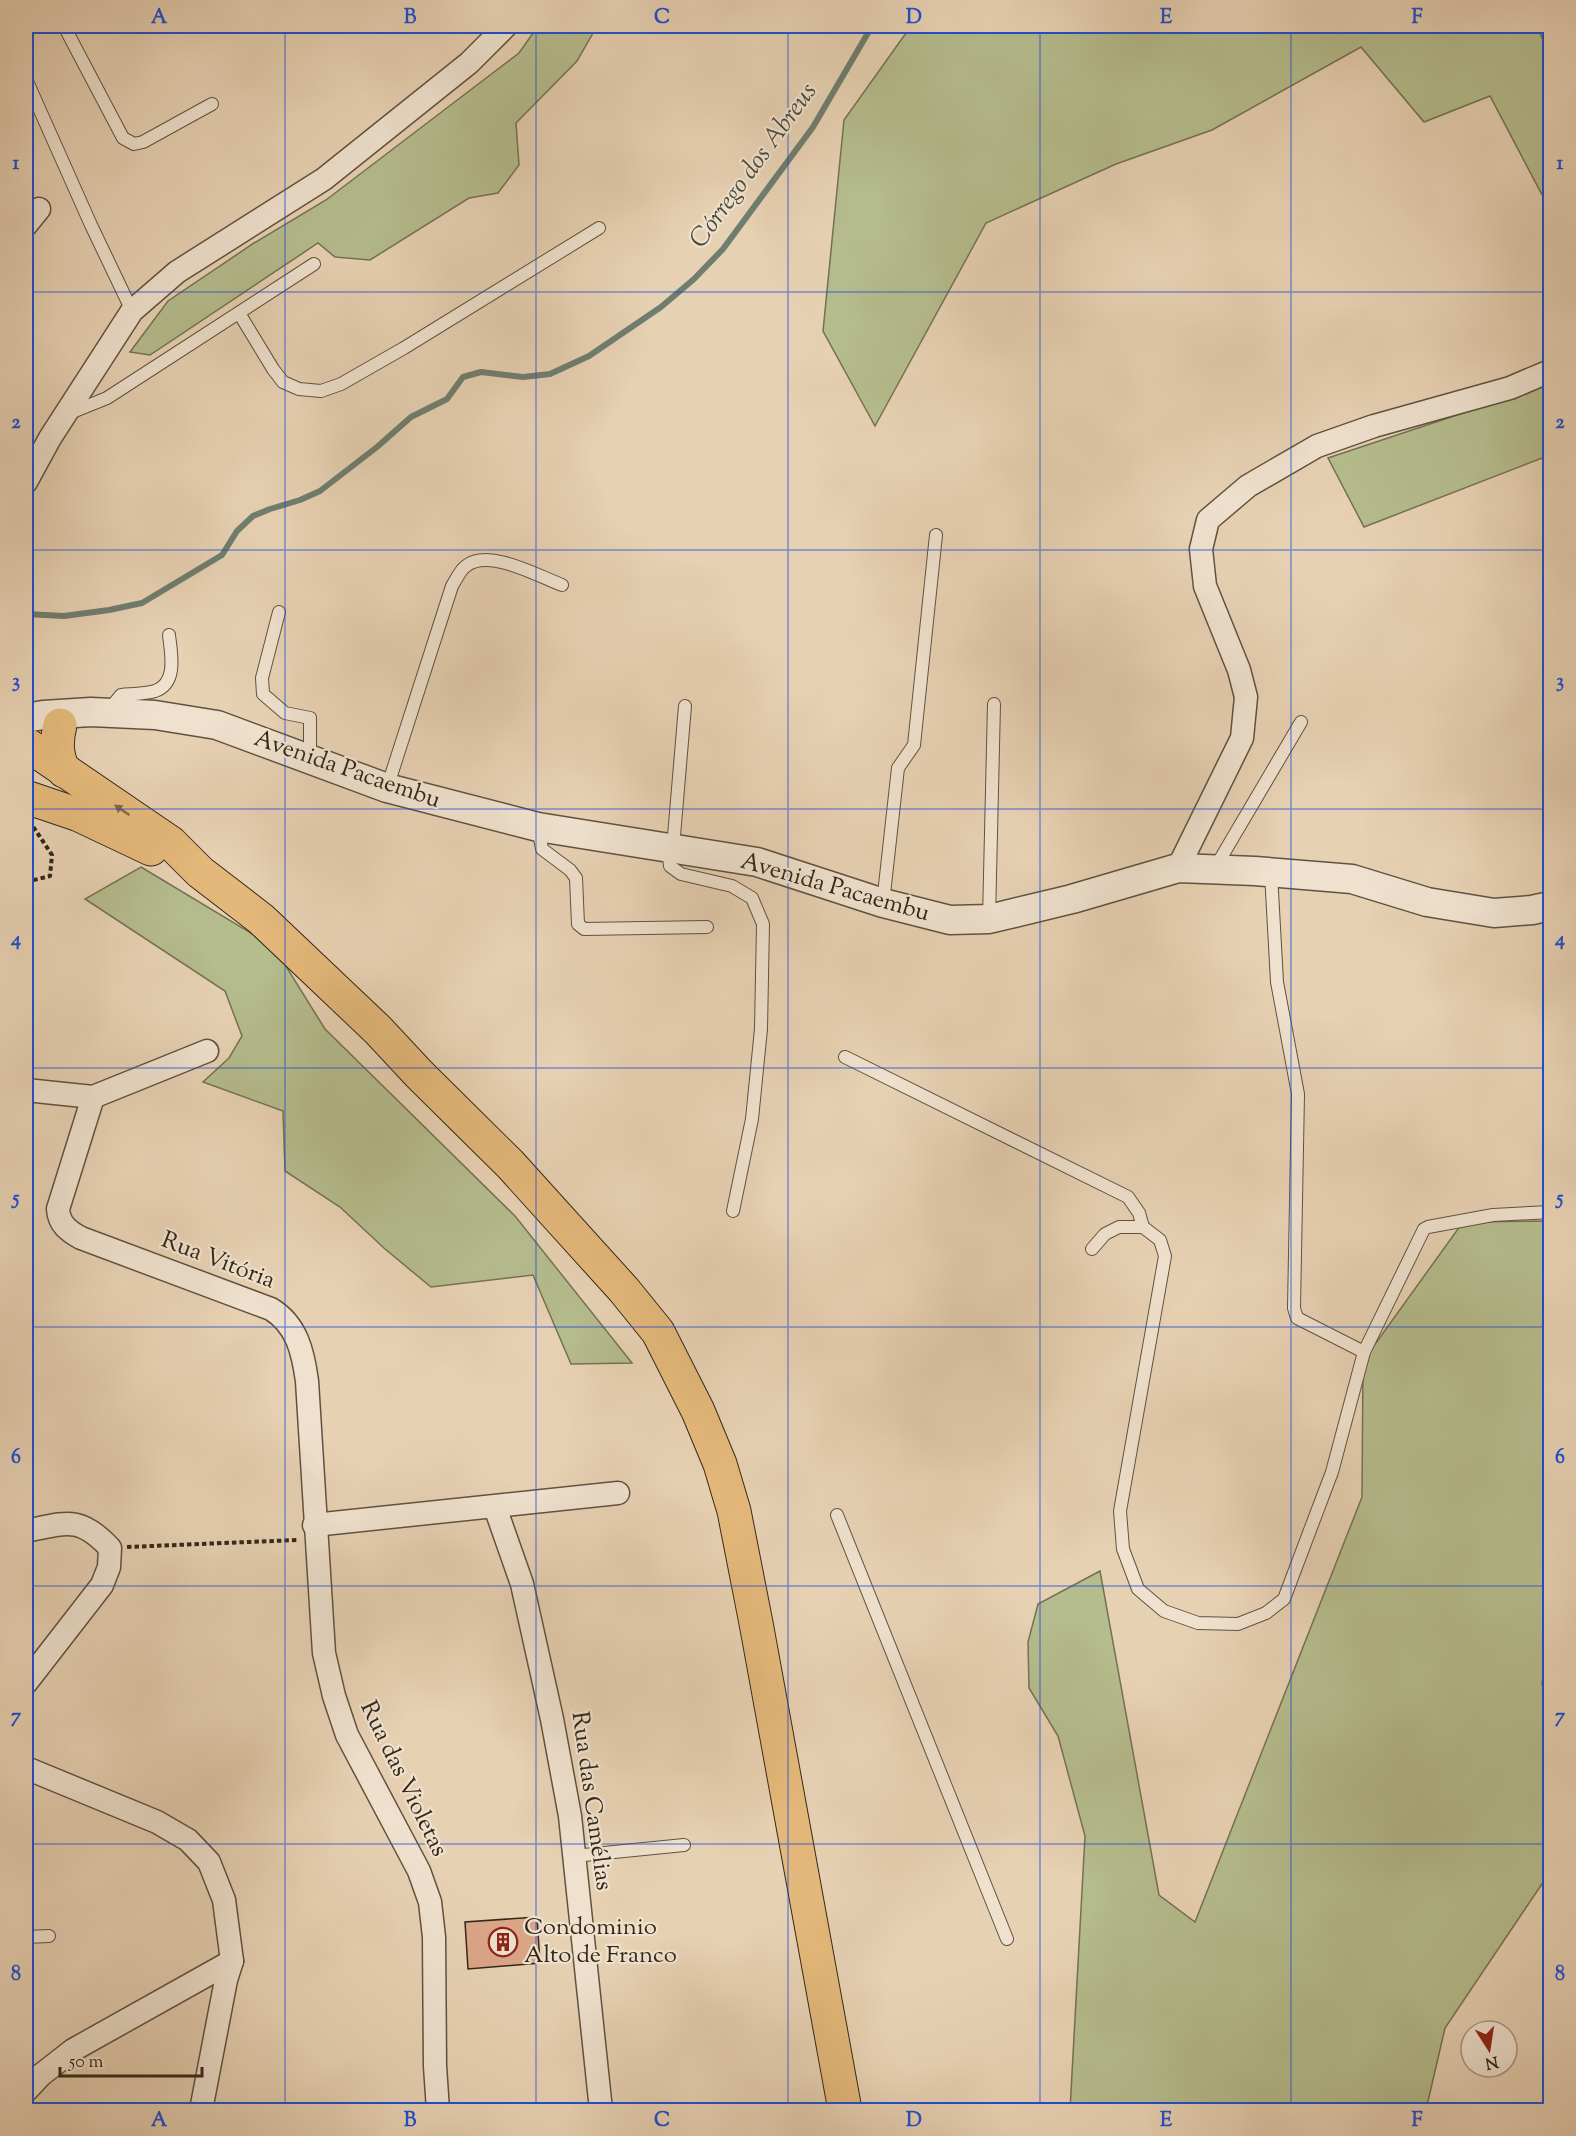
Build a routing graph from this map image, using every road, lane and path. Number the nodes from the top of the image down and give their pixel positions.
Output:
1 (64, 26) edge
2 (506, 26) edge
3 (26, 79) edge
4 (212, 104) dead end
5 (599, 228) dead end
6 (314, 264) dead end
7 (132, 312) junction
8 (239, 313) junction
9 (1551, 371) edge
10 (66, 414) junction
11 (26, 482) edge
12 (936, 535) dead end
13 (561, 585) dead end
14 (279, 612) dead end
15 (169, 635) dead end
16 (994, 704) dead end
17 (685, 706) dead end
18 (99, 713) junction
19 (1301, 722) dead end
20 (60, 725) junction
21 (26, 739) edge
22 (306, 758) junction
23 (64, 771) junction
24 (387, 788) junction
25 (28, 810) edge
26 (538, 827) junction
27 (668, 849) junction
28 (1179, 868) junction
29 (1214, 869) junction
30 (200, 872) junction
31 (1271, 873) junction
32 (26, 882) edge
33 (883, 903) junction
34 (1551, 906) edge
35 (989, 919) junction
36 (706, 927) dead end
37 (207, 1051) dead end
38 (845, 1057) dead end
39 (26, 1090) edge
40 (93, 1097) junction
41 (733, 1211) dead end
42 (1551, 1212) edge
43 (1143, 1227) junction
44 (1092, 1249) dead end
45 (1364, 1352) junction
46 (618, 1493) dead end
47 (495, 1507) junction
48 (837, 1515) dead end
49 (26, 1531) edge
50 (315, 1532) junction
51 (110, 1548) junction
52 (26, 1683) edge
53 (26, 1768) edge
54 (684, 1845) dead end
55 (574, 1856) junction
56 (49, 1936) dead end
57 (26, 1937) edge
58 (1007, 1939) dead end
59 (232, 1961) junction
60 (26, 2091) edge
61 (201, 2110) edge
62 (438, 2110) edge
63 (601, 2110) edge
64 (845, 2110) edge

1 - 4 lane
2 - 7 street
3 - 7 lane
5 - 8 lane
6 - 8 lane
7 - 10 street
8 - 10 lane
9 - 28 street
10 - 11 street
12 - 33 lane
13 - 24 lane
14 - 22 lane
15 - 18 lane
16 - 35 lane
17 - 27 lane
18 - 20 street
18 - 21 street, Avenida Pacaembu
18 - 22 street, Avenida Pacaembu
19 - 29 lane
20 - 21 street
20 - 23 main road
21 - 23 main road
22 - 24 street, Avenida Pacaembu
30 -> 23 main road
24 - 26 street, Avenida Pacaembu
25 - 30 main road
25 - 32 path
26 - 27 street, Avenida Pacaembu
26 - 36 lane
27 - 33 street, Avenida Pacaembu
27 - 41 lane
28 - 29 street, Avenida Pacaembu
28 - 35 street, Avenida Pacaembu
29 - 31 street, Avenida Pacaembu
30 - 64 main road
31 - 34 street, Avenida Pacaembu
31 - 45 lane
33 - 35 street, Avenida Pacaembu
37 - 40 street
38 - 43 lane
39 - 40 street
40 - 50 street, Rua Vitória
42 - 45 lane
43 - 44 lane
43 - 45 lane
46 - 47 street
47 - 50 street
47 - 55 street, Rua das Camélias
48 - 58 lane
49 - 51 street
50 - 51 path
50 - 62 street, Rua das Violetas
51 - 52 street
53 - 59 street
54 - 55 lane
55 - 63 street, Rua das Camélias
56 - 57 lane
59 - 60 street
59 - 61 street

